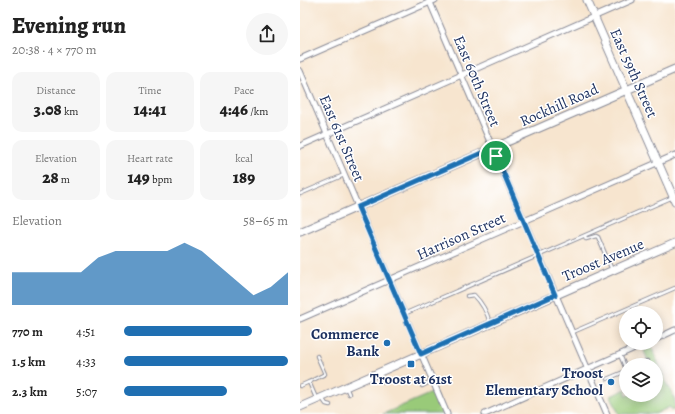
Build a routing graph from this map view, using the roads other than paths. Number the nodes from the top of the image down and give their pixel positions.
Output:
1 (435, 0) edge
2 (587, 0) edge
3 (632, 0) edge
4 (429, 1) edge
5 (594, 17) junction
6 (300, 59) edge
7 (675, 69) edge
8 (300, 71) edge
9 (461, 75) junction
10 (627, 90) junction
11 (327, 134) junction
12 (300, 146) edge
13 (493, 148) junction
14 (675, 155) edge
15 (658, 162) junction
16 (344, 175) junction
17 (300, 194) edge
18 (674, 199) edge
19 (358, 207) junction
20 (524, 221) junction
21 (300, 232) edge
22 (585, 236) junction
23 (675, 243) edge
24 (539, 256) junction
25 (613, 270) junction
26 (389, 280) junction
27 (675, 288) edge
28 (555, 295) junction
29 (467, 296) dead end
30 (404, 314) junction
31 (300, 319) edge
32 (490, 323) junction
33 (675, 330) edge
34 (572, 332) junction
35 (663, 336) edge
36 (629, 350) edge
37 (421, 354) junction
38 (620, 354) junction
39 (317, 356) dead end
40 (622, 358) edge
41 (587, 369) junction
42 (379, 372) junction
43 (619, 373) edge
44 (607, 379) dead end
45 (432, 381) junction
46 (308, 382) junction
47 (384, 382) dead end
48 (300, 386) edge
49 (422, 386) dead end
50 (346, 387) junction
51 (349, 394) dead end
52 (319, 398) junction
53 (330, 405) dead end
54 (300, 407) edge
55 (447, 414) edge
56 (485, 414) edge
57 (607, 414) edge

1 - 4 street
2 - 5 main road, East 59th Street
3 - 5 street
4 - 6 street
4 - 9 street, East 60th Street
5 - 9 street
5 - 10 main road, East 59th Street
7 - 10 main road, Rockhill Road
8 - 11 street, East 61st Street
9 - 11 street
9 - 13 street, East 60th Street
10 - 13 main road, Rockhill Road
10 - 15 main road, East 59th Street
11 - 12 street
11 - 16 street, East 61st Street
13 - 19 main road, Rockhill Road
13 - 20 street, East 60th Street
14 - 15 street, Harrison Street
15 - 18 main road, East 59th Street
15 - 20 street, Harrison Street
16 - 17 lane
16 - 19 street, East 61st Street
18 - 22 lane
19 - 21 main road, Rockhill Road
19 - 26 street, East 61st Street
20 - 24 street, East 60th Street
20 - 26 street, Harrison Street
22 - 24 lane
22 - 25 lane
23 - 25 main road, Troost Avenue
24 - 28 street, East 60th Street
24 - 30 lane
25 - 28 main road, Troost Avenue
26 - 30 street, East 61st Street
26 - 31 street, Harrison Street
27 - 34 lane
28 - 32 main road, Troost Avenue
28 - 34 street, East 60th Street
29 - 32 lane
30 - 37 street, East 61st Street
32 - 37 main road, Troost Avenue
33 - 35 street
34 - 41 street, East 60th Street
36 - 38 street
37 - 42 main road, Troost Avenue
37 - 45 street, East 61st Street
38 - 40 lane
38 - 41 street
39 - 46 lane
41 - 56 street
41 - 57 street, East 60th Street
42 - 47 lane
42 - 50 main road, Troost Avenue
43 - 44 lane
45 - 49 lane
45 - 55 street, East 61st Street
46 - 48 lane
46 - 52 lane
50 - 51 lane
50 - 52 main road, Troost Avenue
52 - 53 lane
52 - 54 main road, Troost Avenue

